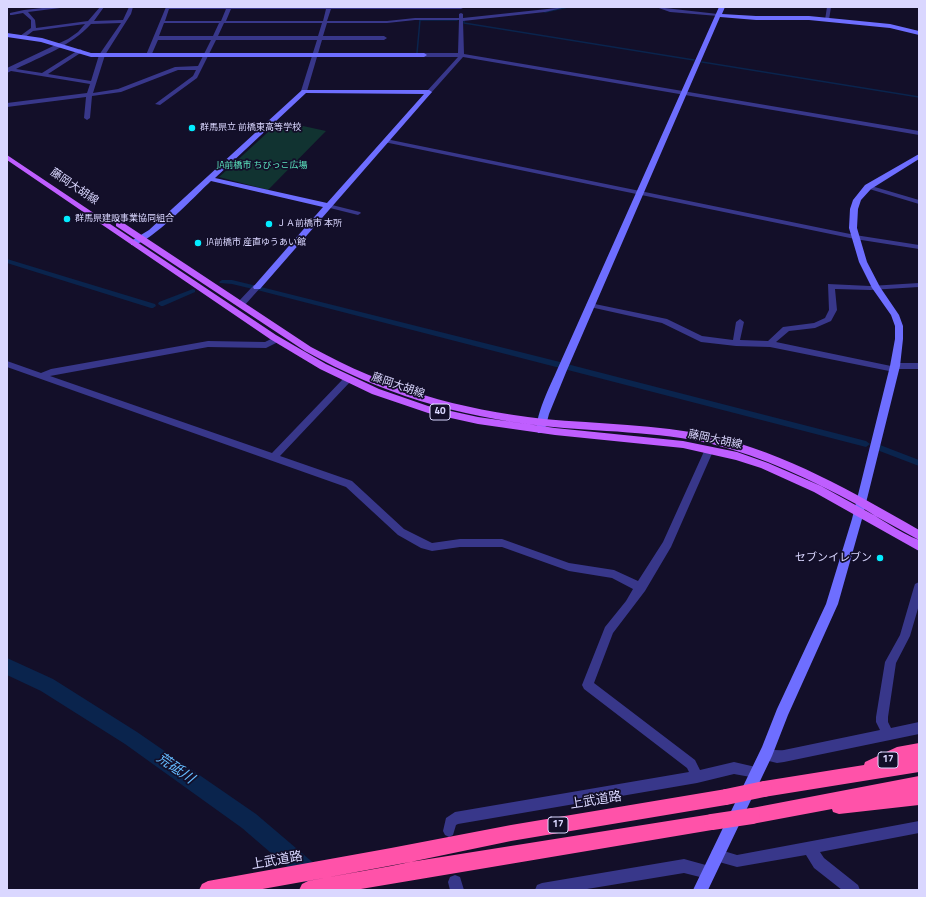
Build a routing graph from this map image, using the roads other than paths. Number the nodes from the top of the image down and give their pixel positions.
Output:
1 (66, 7) edge
2 (102, 7) edge
3 (131, 7) edge
4 (168, 7) edge
5 (230, 7) edge
6 (562, 7) edge
7 (658, 7) edge
8 (722, 7) edge
9 (829, 7) edge
10 (329, 8) edge
11 (462, 8) edge
12 (25, 9) edge
13 (12, 14) dead end
14 (718, 15) junction
15 (461, 19) junction
16 (827, 20) junction
17 (124, 21) junction
18 (163, 22) junction
19 (222, 22) junction
20 (326, 22) junction
21 (90, 23) junction
22 (31, 30) junction
23 (919, 33) edge
24 (7, 35) edge
25 (22, 37) junction
26 (157, 38) junction
27 (214, 38) junction
28 (321, 38) junction
29 (384, 38) dead end
30 (60, 45) junction
31 (80, 51) junction
32 (149, 54) junction
33 (102, 55) junction
34 (206, 55) junction
35 (316, 55) junction
36 (424, 55) joint
37 (461, 55) junction
38 (199, 68) junction
39 (8, 70) edge
40 (43, 75) junction
41 (93, 83) junction
42 (304, 91) junction
43 (429, 92) junction
44 (684, 93) junction
45 (89, 95) junction
46 (158, 104) dead end
47 (7, 105) edge
48 (87, 118) dead end
49 (919, 133) edge
50 (386, 141) junction
51 (7, 150) edge
52 (919, 156) edge
53 (7, 157) edge
54 (211, 179) junction
55 (868, 187) junction
56 (641, 192) junction
57 (919, 202) edge
58 (328, 206) junction
59 (358, 213) dead end
60 (855, 238) junction
61 (138, 241) junction
62 (919, 247) edge
63 (919, 285) edge
64 (256, 288) joint
65 (876, 288) junction
66 (241, 304) junction
67 (590, 305) junction
68 (740, 322) dead end
69 (277, 339) junction
70 (736, 343) junction
71 (770, 344) junction
72 (7, 364) edge
73 (919, 366) edge
74 (895, 368) junction
75 (41, 376) junction
76 (347, 380) junction
77 (541, 426) junction
78 (708, 449) junction
79 (273, 458) junction
80 (860, 507) junction
81 (919, 535) edge
82 (919, 546) edge
83 (919, 587) edge
84 (641, 588) junction
85 (919, 728) edge
86 (888, 735) junction
87 (919, 751) edge
88 (765, 755) junction
89 (919, 764) edge
90 (756, 772) junction
91 (859, 774) junction
92 (697, 777) junction
93 (919, 784) edge
94 (919, 798) edge
95 (797, 809) junction
96 (919, 827) edge
97 (449, 831) dead end
98 (809, 847) junction
99 (717, 855) junction
100 (708, 872) junction
101 (212, 889) edge
102 (308, 890) edge
103 (542, 890) edge
104 (700, 890) edge
105 (853, 890) edge

1 - 12 street
2 - 21 street
3 - 17 street
4 - 5 street
4 - 18 street
5 - 10 street
5 - 19 street
6 - 15 street
7 - 14 street
8 - 14 street
9 - 16 street
10 - 11 street
10 - 20 street
11 - 15 street
12 - 13 street
12 - 22 street
14 - 16 street
14 - 44 street
15 - 20 street
15 - 37 street
16 - 23 street
17 - 21 street
17 - 33 street
18 - 19 street
18 - 26 street
19 - 20 street
19 - 27 street
20 - 28 street
21 - 22 street
21 - 30 street
22 - 25 street
24 - 25 street
25 - 30 street
26 - 27 street
26 - 32 street
27 - 28 street
27 - 34 street
28 - 29 street
28 - 35 street
30 - 31 street
30 - 39 street
31 - 33 street
31 - 40 street
32 - 33 street
32 - 34 street
33 - 41 street
34 - 35 street
34 - 38 street
35 - 36 street
35 - 42 street
36 - 37 street
37 - 43 street
37 - 44 street
38 - 45 street
38 - 46 street
39 - 40 street
40 - 41 street
41 - 45 street
42 - 43 street
42 - 54 street
43 - 50 street
44 - 49 street
44 - 56 street
45 - 47 street
45 - 48 street
50 - 56 street
50 - 58 street
51 - 61 main road, 藤岡大胡線 / 40
52 - 55 street
53 - 61 main road, 藤岡大胡線 / 40
54 - 58 street
54 - 61 street
55 - 57 street
55 - 60 street
56 - 60 street
56 - 67 street
58 - 59 street
58 - 64 street
60 - 62 street
60 - 65 street
61 - 66 main road, 藤岡大胡線 / 40
61 - 69 main road, 藤岡大胡線 / 40
63 - 65 street
64 - 66 street
65 - 71 street
65 - 74 street
66 - 77 main road, 藤岡大胡線 / 40
67 - 70 street
67 - 77 street
68 - 70 street
69 - 75 street
69 - 76 main road, 藤岡大胡線 / 40
70 - 71 street
71 - 74 street
72 - 75 street
73 - 74 street
74 - 80 street
75 - 79 street
76 - 77 main road, 藤岡大胡線 / 40
76 - 79 street
77 - 78 main road, 藤岡大胡線 / 40
77 - 80 main road, 藤岡大胡線 / 40
78 - 80 main road, 藤岡大胡線 / 40
78 - 84 street
79 - 84 street
80 - 81 main road, 藤岡大胡線 / 40
80 - 82 main road, 藤岡大胡線 / 40
80 - 88 street
83 - 86 street
84 - 92 street
85 - 86 street
86 - 88 street
87 - 91 highway, 17
88 - 90 street
89 - 91 highway, 上武道路 / 17
90 - 92 street
90 - 99 street
91 - 101 highway, 上武道路 / 17, bridge
92 - 97 street
93 - 95 highway, 17
94 - 95 highway, 17
95 - 102 highway, 17, bridge
96 - 98 street
98 - 99 street
98 - 105 street
99 - 100 street
100 - 103 street
100 - 104 street

